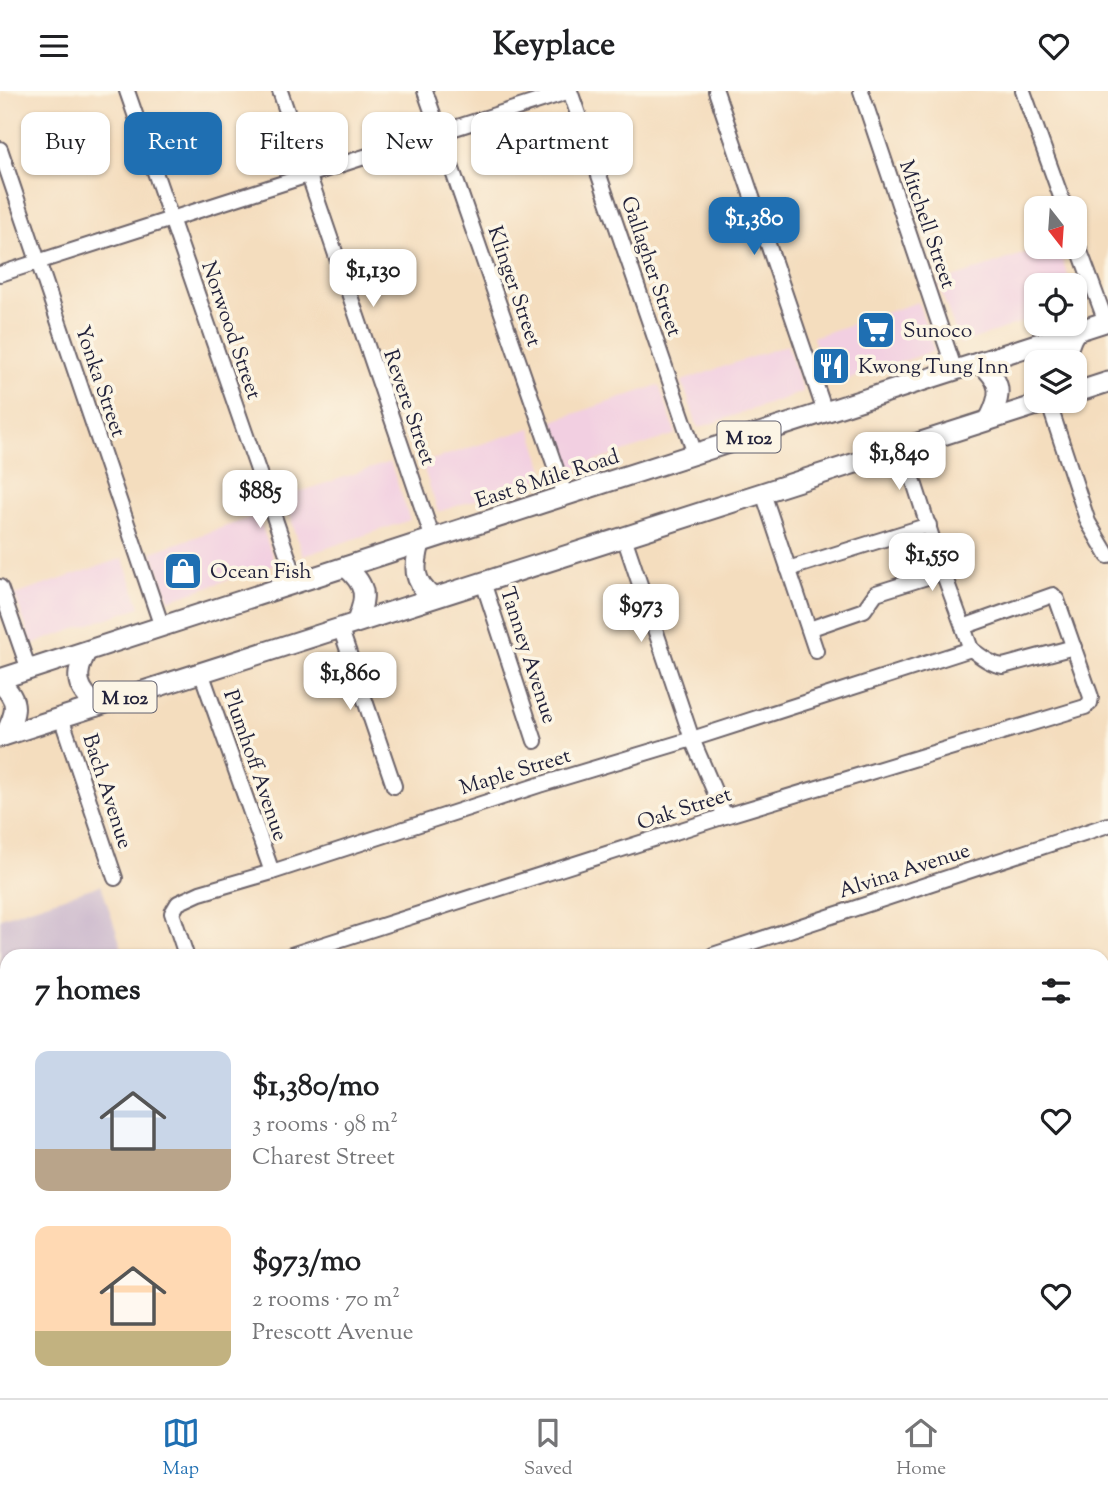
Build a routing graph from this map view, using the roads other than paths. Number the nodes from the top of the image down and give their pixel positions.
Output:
1 (127, 91) edge
2 (280, 91) edge
3 (425, 91) edge
4 (570, 91) edge
5 (716, 91) edge
6 (861, 91) edge
7 (1023, 91) edge
8 (432, 112) edge
9 (457, 128) edge
10 (0, 149) edge
11 (362, 159) edge
12 (455, 175) edge
13 (309, 176) junction
14 (1061, 196) edge
15 (172, 219) junction
16 (1083, 259) edge
17 (39, 261) junction
18 (0, 274) edge
19 (1107, 321) edge
20 (1087, 328) edge
21 (1062, 336) edge
22 (980, 362) junction
23 (955, 370) junction
24 (1108, 382) edge
25 (1087, 386) edge
26 (1024, 409) edge
27 (825, 412) junction
28 (1052, 413) edge
29 (989, 420) junction
30 (903, 448) junction
31 (695, 454) junction
32 (763, 493) junction
33 (565, 495) junction
34 (929, 525) junction
35 (624, 537) junction
36 (426, 541) junction
37 (1108, 556) edge
38 (346, 567) junction
39 (788, 569) junction
40 (943, 572) junction
41 (482, 582) junction
42 (298, 583) junction
43 (0, 587) edge
44 (432, 597) junction
45 (348, 624) junction
46 (162, 627) junction
47 (963, 627) junction
48 (809, 629) junction
49 (1074, 647) junction
50 (971, 649) junction
51 (816, 651) dead end
52 (86, 652) junction
53 (29, 670) junction
54 (201, 672) junction
55 (0, 681) edge
56 (97, 706) junction
57 (61, 717) junction
58 (3, 736) edge
59 (692, 739) junction
60 (536, 741) dead end
61 (394, 786) dead end
62 (725, 817) junction
63 (1108, 825) edge
64 (272, 873) junction
65 (115, 879) dead end
66 (184, 949) edge
67 (310, 949) edge
68 (731, 949) edge

1 - 15 street, Norwood Street
2 - 13 street, Revere Street
3 - 8 street, Klinger Street
4 - 9 street
4 - 31 street, Gallagher Street
5 - 27 street
6 - 23 street, Mitchell Street
7 - 14 street
10 - 17 street, Yonka Street
11 - 13 street
12 - 33 street, Klinger Street
13 - 15 street
13 - 36 street, Revere Street
15 - 17 street
15 - 42 street, Norwood Street
16 - 19 street
17 - 18 street
17 - 46 street, Yonka Street
19 - 20 highway, East 8 Mile Road / M 102
21 - 22 highway, East 8 Mile Road / M 102
22 - 23 highway, East 8 Mile Road / M 102
22 - 29 highway
23 - 27 highway, East 8 Mile Road / M 102
24 - 25 highway
26 - 29 highway, M 102
27 - 31 highway, East 8 Mile Road / M 102
28 - 37 street
29 - 30 highway, M 102
30 - 32 highway, M 102
30 - 34 street
31 - 33 highway, East 8 Mile Road / M 102
32 - 35 highway, M 102
32 - 39 street
33 - 36 highway, East 8 Mile Road / M 102
34 - 39 street
34 - 40 street
35 - 41 highway, M 102
35 - 59 street
36 - 38 highway, East 8 Mile Road / M 102
36 - 44 highway
38 - 42 highway, East 8 Mile Road / M 102
38 - 45 highway
39 - 48 street
40 - 47 street
40 - 48 street
41 - 44 highway, M 102
41 - 60 street, Tanney Avenue
42 - 46 highway, East 8 Mile Road / M 102
43 - 53 street
44 - 45 highway, M 102
45 - 54 highway, M 102
45 - 61 street
46 - 52 highway, East 8 Mile Road / M 102
47 - 49 street
47 - 50 street
48 - 51 street
49 - 50 street
49 - 62 street, Oak Street
50 - 59 street, Maple Street
52 - 53 highway, East 8 Mile Road / M 102
52 - 56 highway
53 - 55 highway, East 8 Mile Road / M 102
54 - 56 highway, M 102
54 - 64 street, Plumhoff Avenue
55 - 58 highway
56 - 57 highway, M 102
57 - 58 highway, M 102
57 - 65 street, Bach Avenue
59 - 62 street
59 - 64 street, Maple Street
62 - 67 street, Oak Street
63 - 68 street, Alvina Avenue
64 - 66 street, Maple Street

